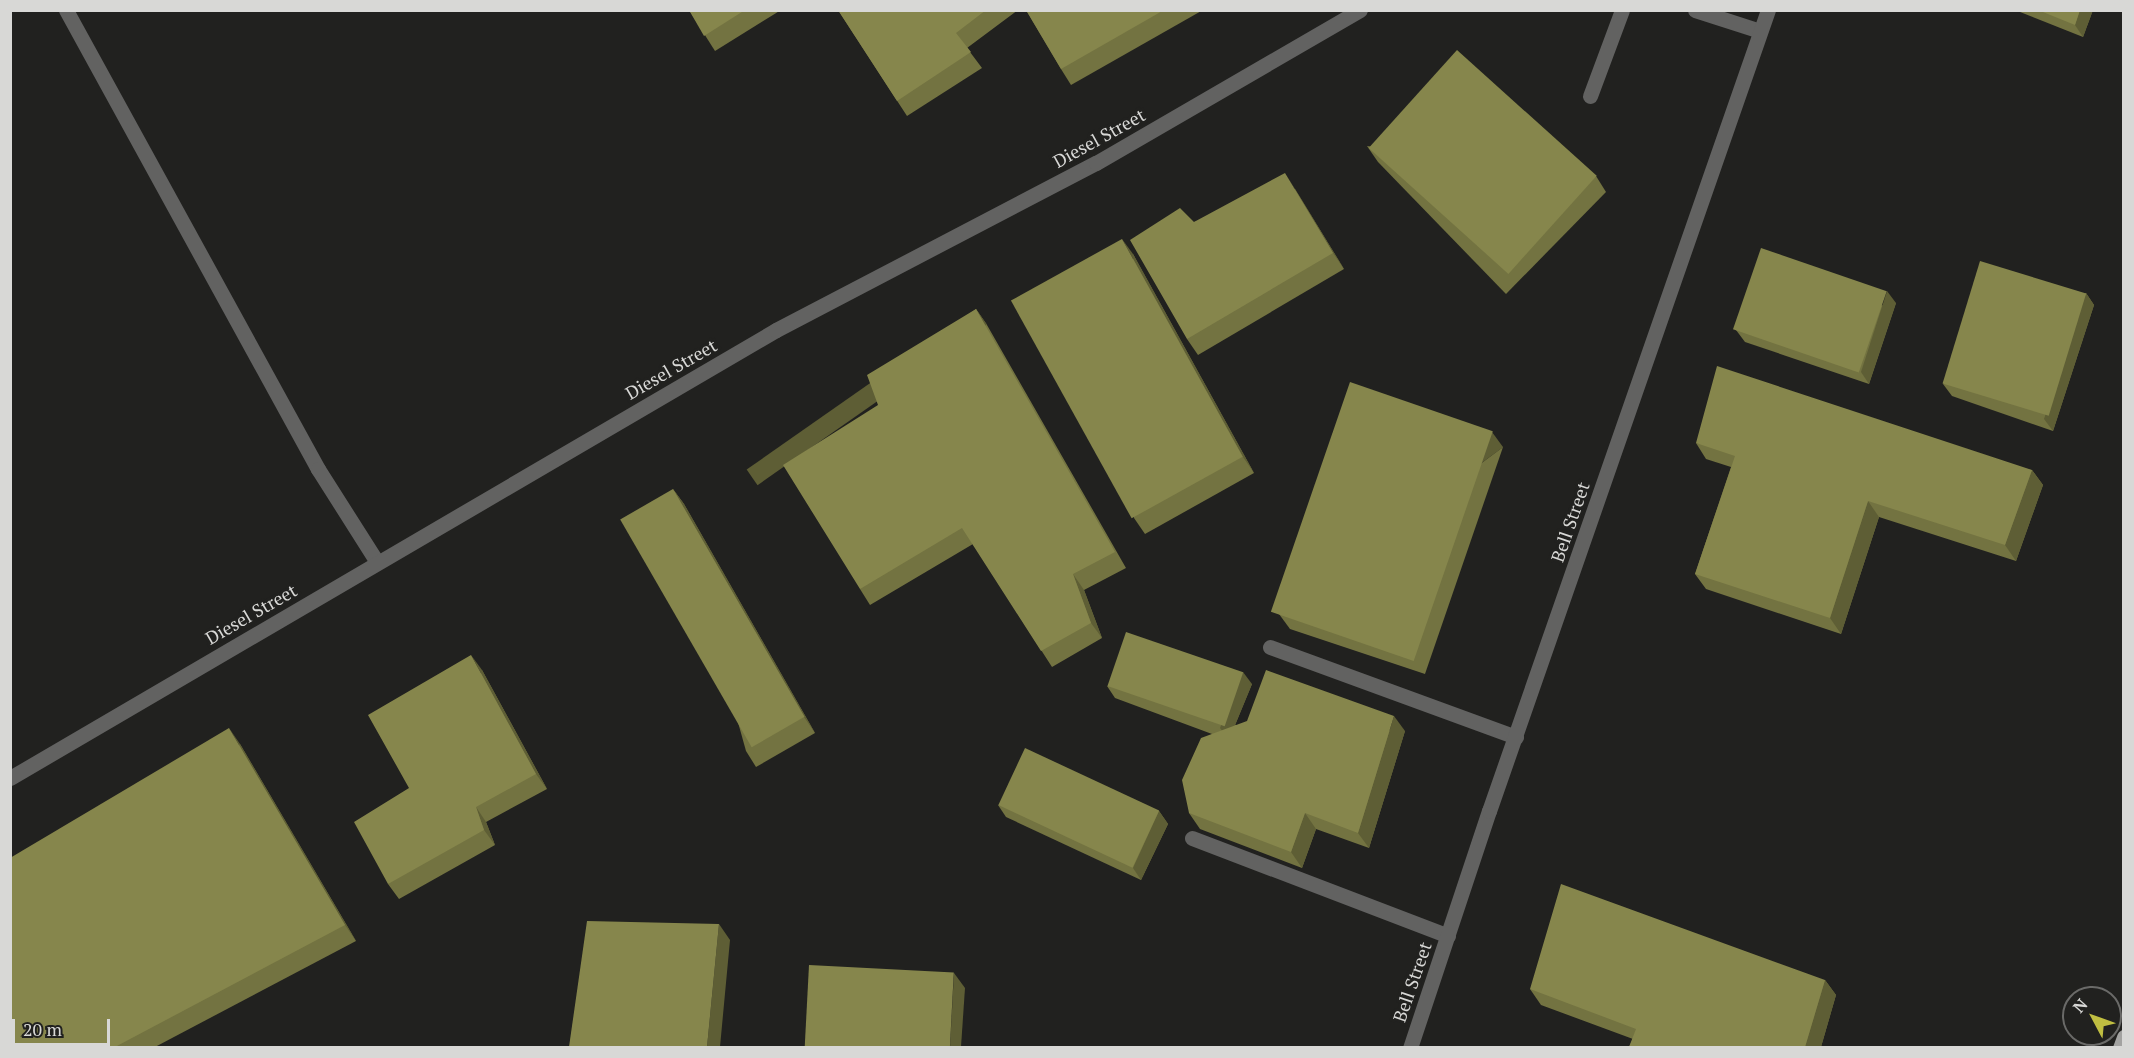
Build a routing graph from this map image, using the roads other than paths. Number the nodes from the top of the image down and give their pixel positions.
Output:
1 (66, 10) edge
2 (1360, 10) edge
3 (1622, 10) edge
4 (1695, 10) edge
5 (1768, 10) edge
6 (1761, 31) junction
7 (1590, 96) dead end
8 (377, 562) junction
9 (1270, 648) dead end
10 (1515, 737) junction
11 (10, 778) edge
12 (1192, 838) edge
13 (1448, 936) junction
14 (2124, 1037) edge
15 (1410, 1047) edge
16 (2120, 1047) edge

1 - 8 lane
2 - 8 lane, Diesel Street
3 - 7 lane
4 - 6 lane
5 - 6 lane, Bell Street
6 - 10 lane, Bell Street
8 - 11 lane, Diesel Street
9 - 10 lane
10 - 13 lane, Bell Street
12 - 13 lane
13 - 15 lane, Bell Street
14 - 16 main road

